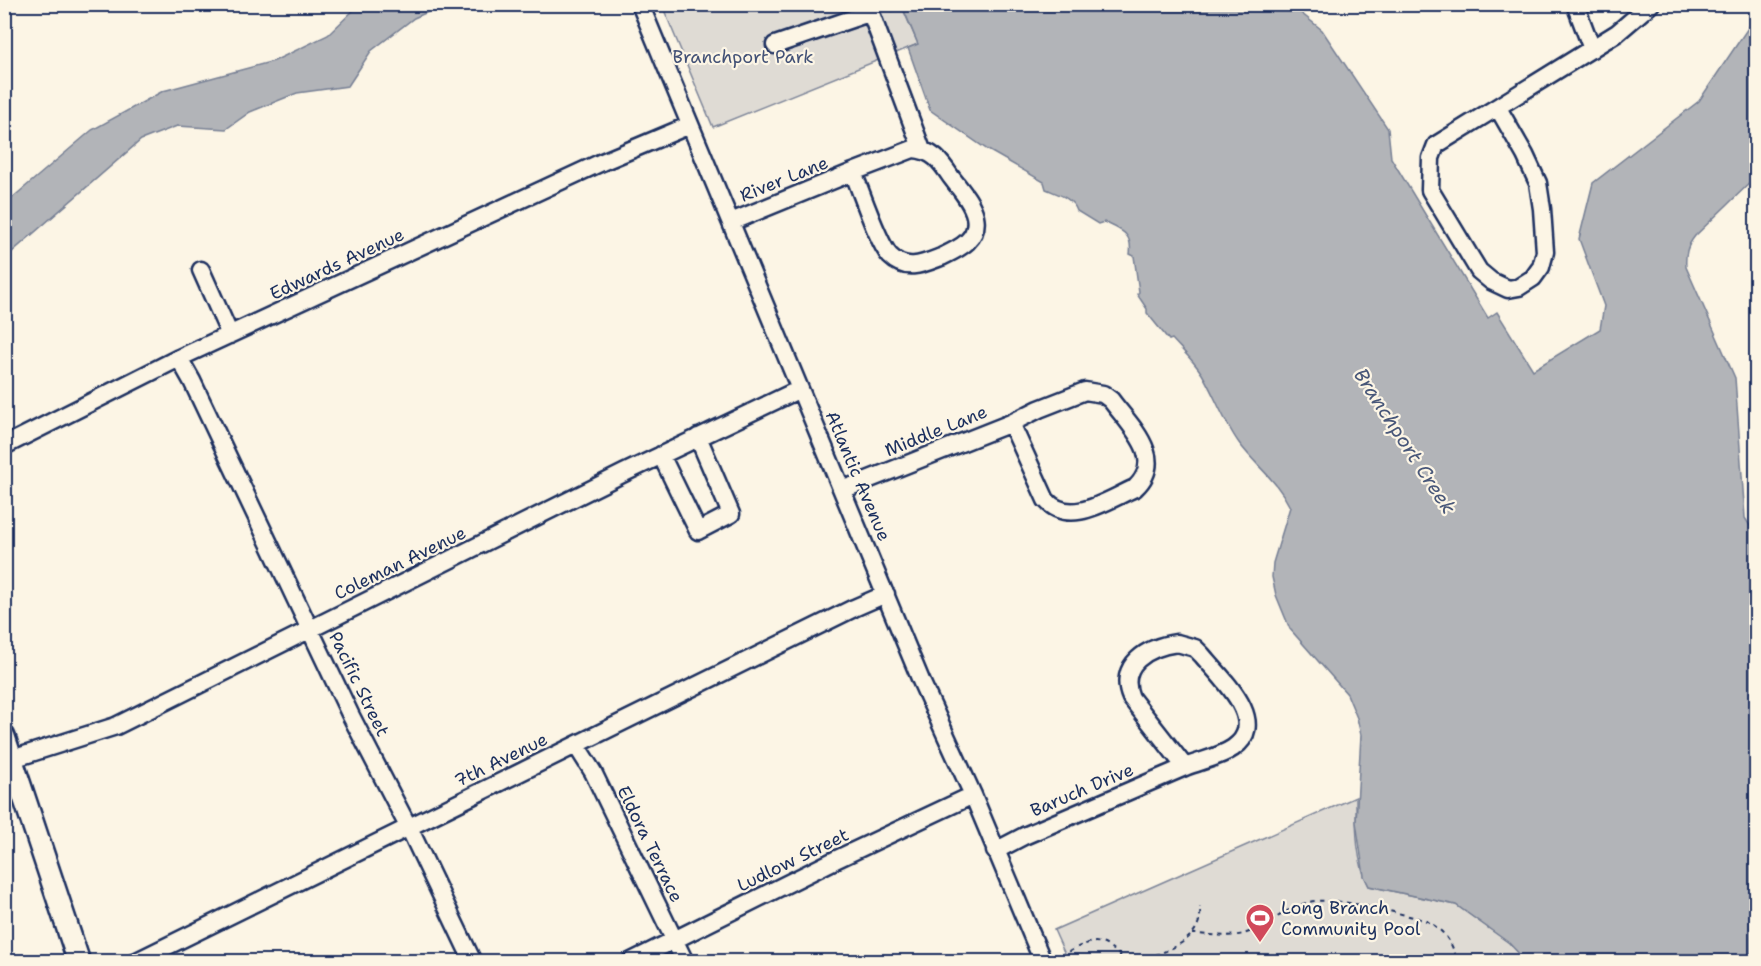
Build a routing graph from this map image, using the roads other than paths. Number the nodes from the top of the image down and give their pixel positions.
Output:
1 (640, 4) edge
2 (1575, 4) edge
3 (1651, 4) edge
4 (875, 10) edge
5 (775, 45) dead end
6 (1592, 49) junction
7 (1498, 108) junction
8 (690, 124) junction
9 (922, 150) junction
10 (853, 172) junction
11 (731, 222) junction
12 (201, 270) dead end
13 (230, 335) junction
14 (179, 358) junction
15 (800, 389) junction
16 (1011, 423) junction
17 (698, 437) junction
18 (4, 446) edge
19 (661, 455) junction
20 (842, 490) junction
21 (886, 594) junction
22 (310, 629) junction
23 (4, 737) edge
24 (576, 745) junction
25 (12, 759) junction
26 (1185, 767) junction
27 (973, 795) junction
28 (408, 827) junction
29 (995, 851) junction
30 (675, 940) junction
31 (79, 962) edge
32 (135, 962) edge
33 (473, 962) edge
34 (630, 962) edge
35 (685, 962) edge
36 (1043, 962) edge

1 - 8 street, Atlantic Avenue
2 - 6 street
3 - 6 street
4 - 5 street
4 - 9 street
6 - 7 street
7 - 7 street
8 - 11 street, Atlantic Avenue
8 - 13 street, Edwards Avenue
9 - 10 street, River Lane
9 - 10 street, River Lane
10 - 11 street, River Lane
11 - 15 street, Atlantic Avenue
12 - 13 street
13 - 14 street, Edwards Avenue
14 - 18 street, Edwards Avenue
14 - 22 street, Pacific Street
15 - 17 street, Coleman Avenue
15 - 20 street, Atlantic Avenue
16 - 16 street, Middle Lane
16 - 20 street, Middle Lane
17 - 19 street, Coleman Avenue
17 - 19 street
19 - 22 street, Coleman Avenue
20 - 21 street, Atlantic Avenue
21 - 24 street, 7th Avenue
21 - 27 street, Atlantic Avenue
22 - 25 street, Coleman Avenue
22 - 28 street, Pacific Street
23 - 25 main road
24 - 28 street, 7th Avenue
24 - 30 street, Eldora Terrace
25 - 31 main road
26 - 26 street, Baruch Drive
26 - 29 street, Baruch Drive
27 - 29 street, Atlantic Avenue
27 - 30 street, Ludlow Street
28 - 32 street, 7th Avenue
28 - 33 street, Pacific Street
29 - 36 street, Atlantic Avenue
30 - 34 street, Ludlow Street
30 - 35 street, Eldora Terrace

